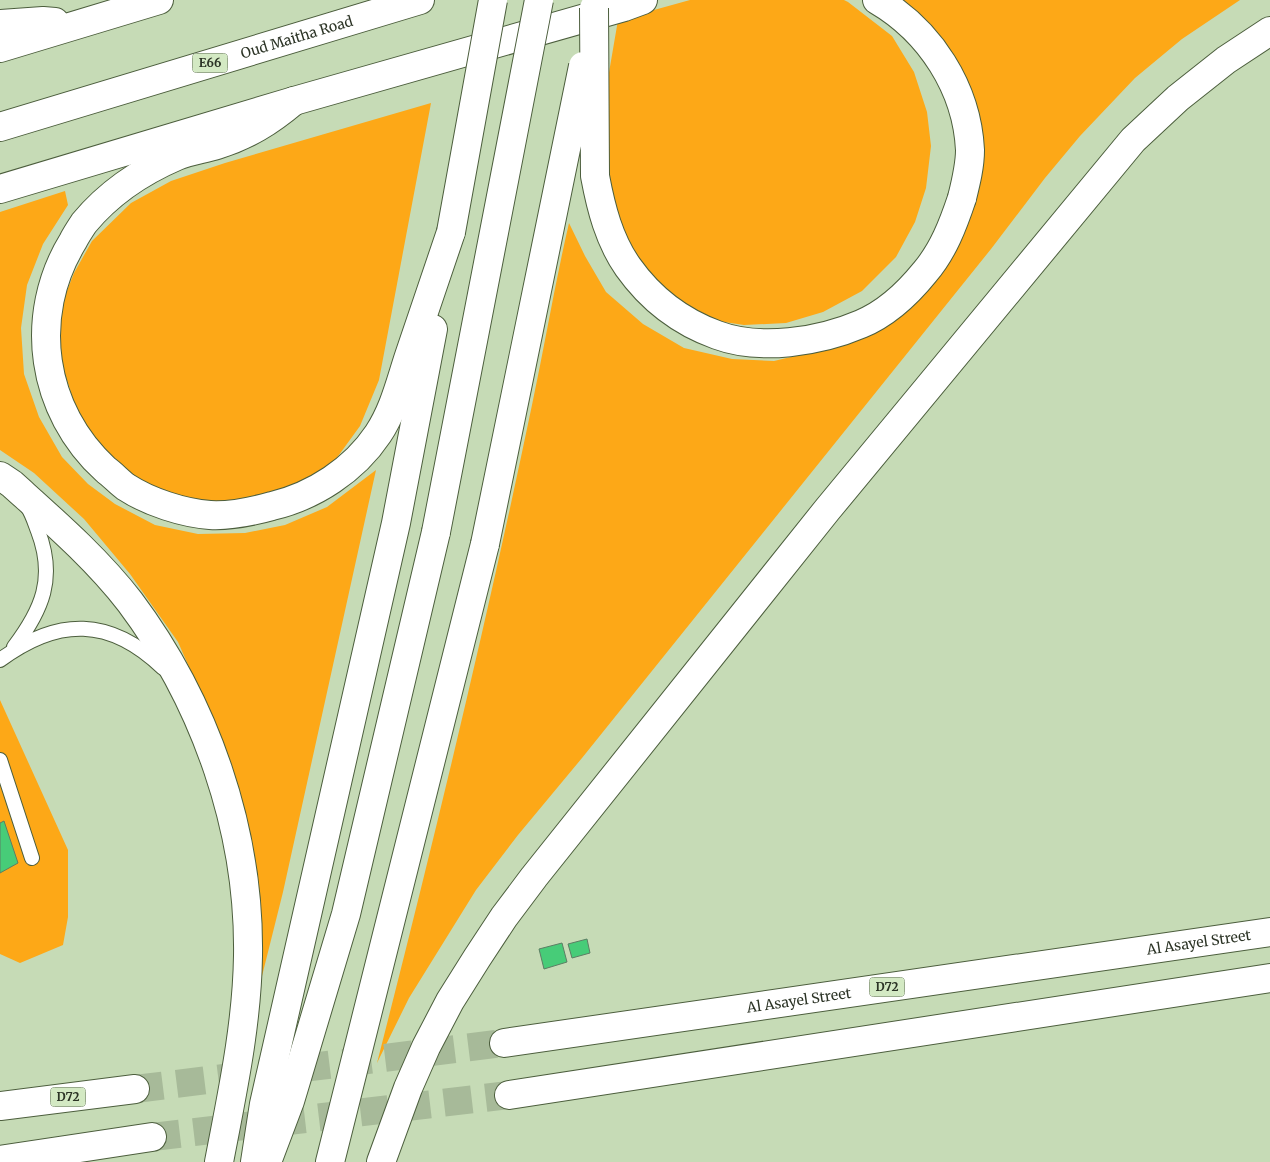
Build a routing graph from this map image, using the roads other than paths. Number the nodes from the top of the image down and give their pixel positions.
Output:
1 (159, 0) edge
2 (420, 0) edge
3 (493, 0) edge
4 (540, 0) edge
5 (664, 0) edge
6 (877, 0) edge
7 (595, 4) edge
8 (633, 4) edge
9 (0, 24) edge
10 (79, 24) junction
11 (1270, 31) edge
12 (0, 48) edge
13 (294, 101) junction
14 (0, 127) edge
15 (0, 189) edge
16 (451, 232) junction
17 (6, 480) edge
18 (5, 656) edge
19 (193, 708) junction
20 (0, 760) edge
21 (32, 858) dead end
22 (1270, 932) edge
23 (1270, 978) edge
24 (504, 1043) tunnel mouth
25 (135, 1089) tunnel mouth
26 (509, 1095) tunnel mouth
27 (0, 1106) edge
28 (152, 1137) tunnel mouth
29 (0, 1160) edge
30 (220, 1162) edge
31 (255, 1162) edge
32 (267, 1162) edge
33 (330, 1162) edge
34 (381, 1162) edge

1 - 10 main road
2 - 14 main road, Oud Maitha Road / E66
3 - 16 main road, bridge
4 - 32 main road, bridge
5 - 8 main road
6 - 7 main road, bridge
7 - 33 main road, bridge
8 - 13 main road
9 - 10 main road
10 - 12 main road
11 - 34 main road
13 - 15 main road
13 - 16 main road
16 - 31 main road
17 - 18 lane
17 - 19 main road
18 - 19 lane
19 - 30 main road
20 - 21 lane
22 - 24 main road, Al Asayel Street / D72
23 - 26 main road
25 - 27 main road, D72
28 - 29 main road

